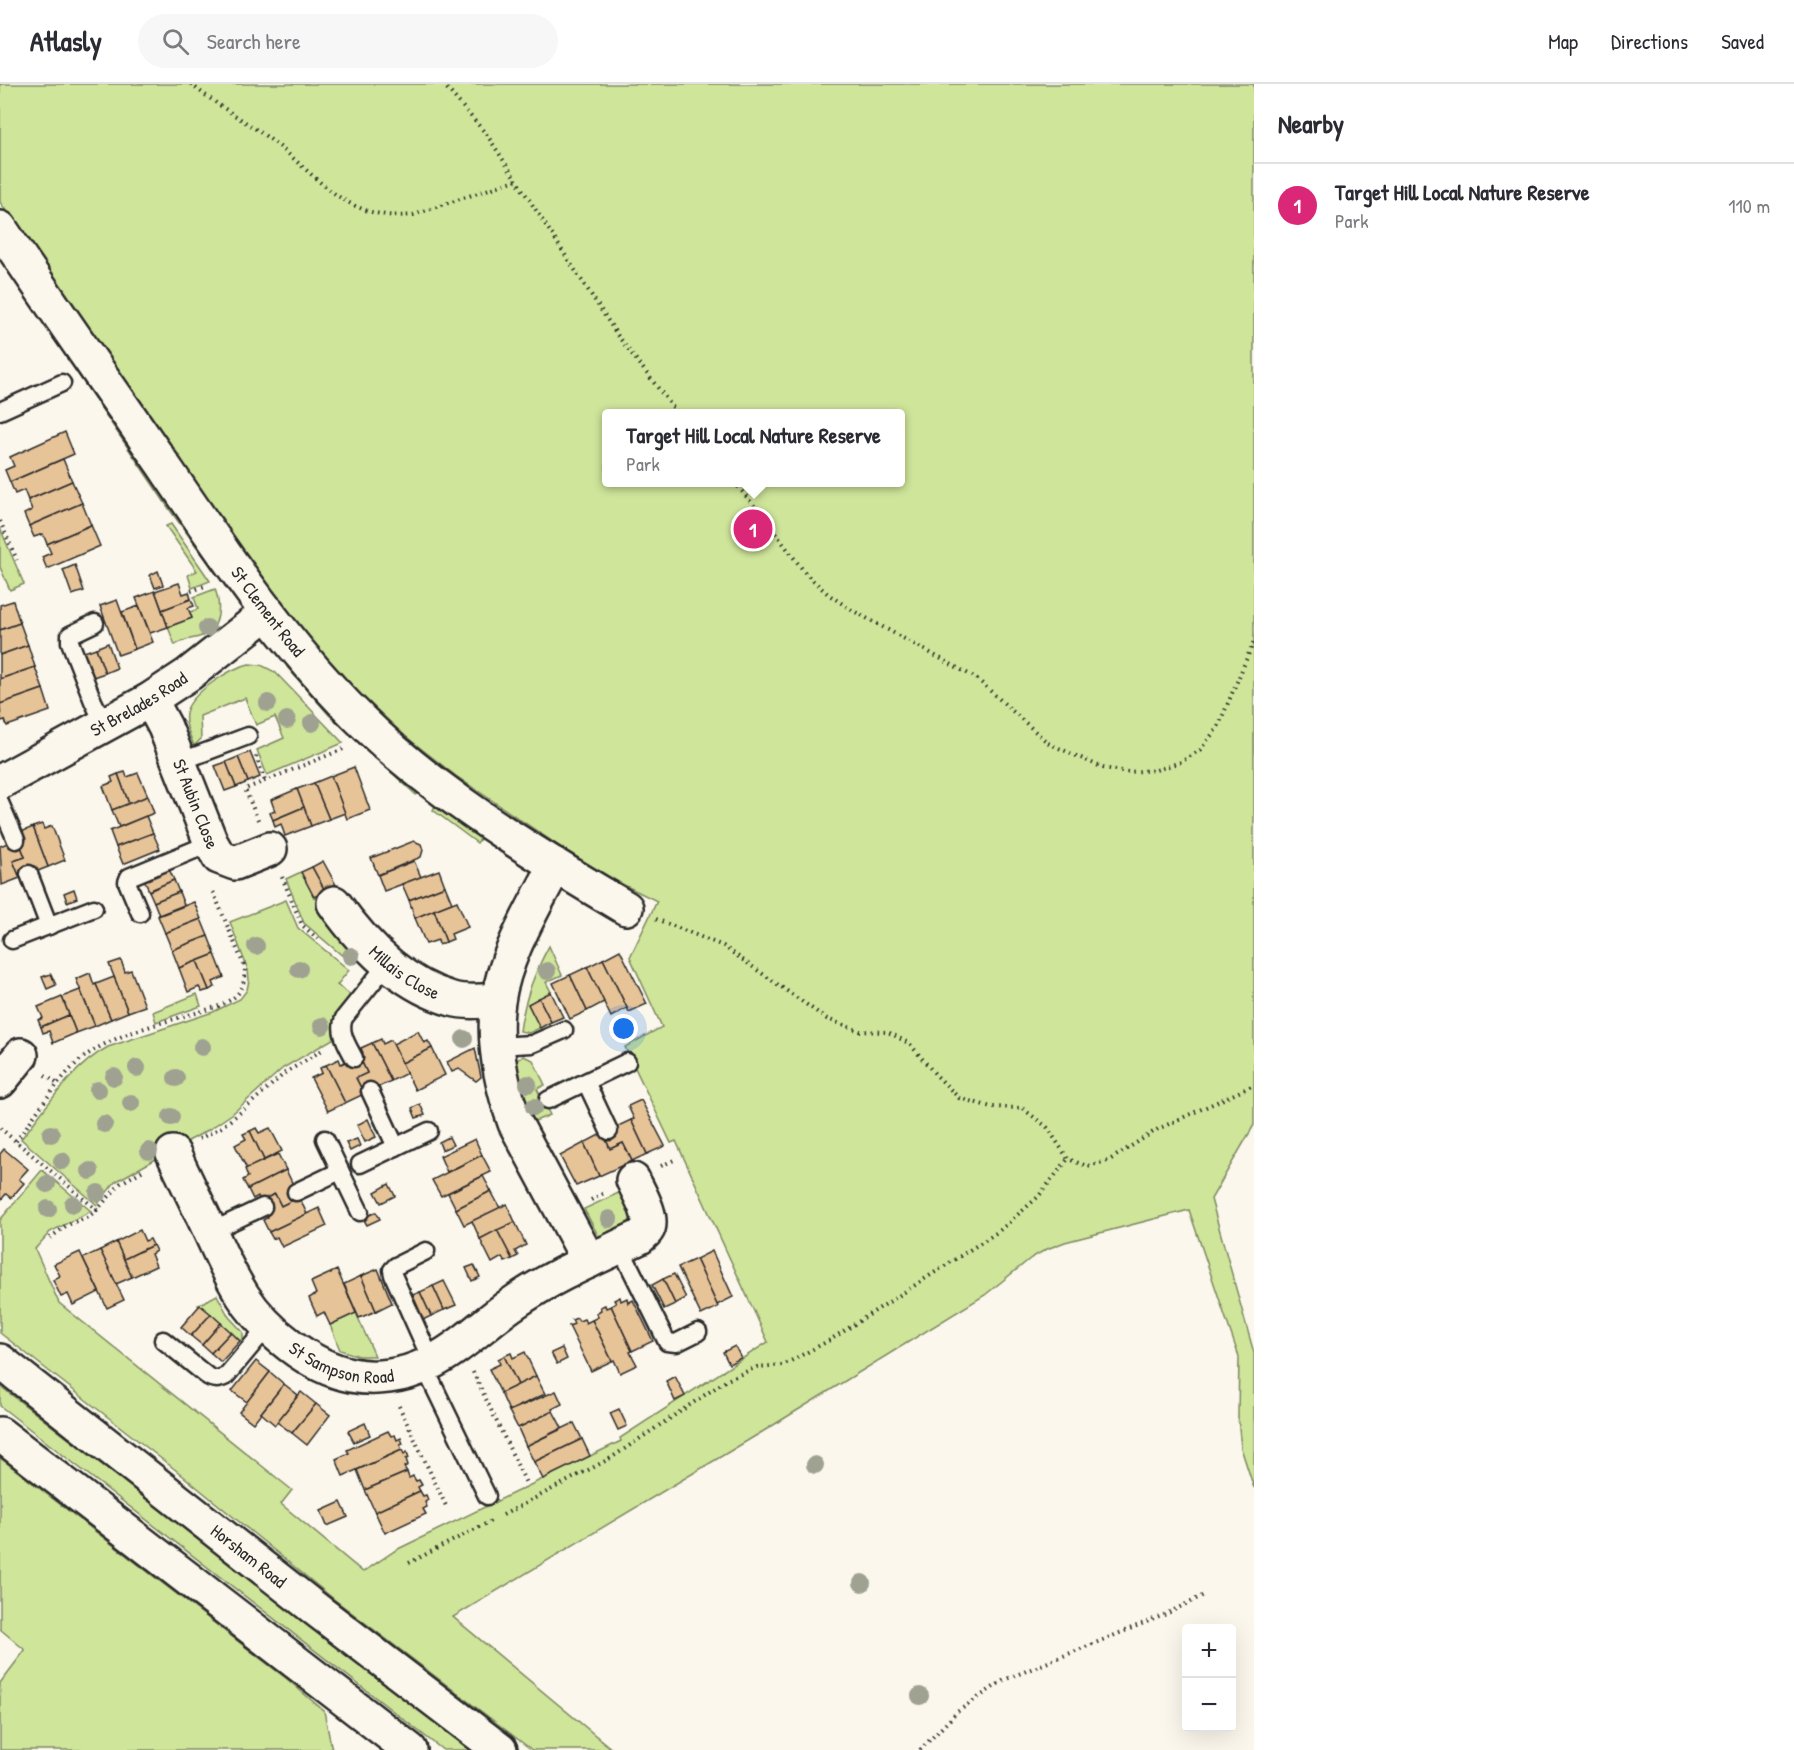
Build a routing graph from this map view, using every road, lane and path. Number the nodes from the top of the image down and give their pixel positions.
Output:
1 (191, 84) edge
2 (443, 84) edge
3 (516, 180) junction
4 (0, 228) edge
5 (62, 383) dead end
6 (674, 409) edge
7 (0, 411) edge
8 (738, 487) edge
9 (0, 521) edge
10 (17, 560) dead end
11 (212, 584) dead end
12 (191, 591) dead end
13 (268, 612) junction
14 (95, 623) dead end
15 (1254, 641) edge
16 (148, 700) junction
17 (105, 726) junction
18 (248, 736) dead end
19 (352, 746) dead end
20 (179, 762) junction
21 (0, 782) edge
22 (0, 803) edge
23 (16, 840) dead end
24 (270, 849) junction
25 (215, 850) junction
26 (555, 866) junction
27 (29, 874) dead end
28 (334, 903) dead end
29 (94, 908) dead end
30 (626, 908) joint
31 (140, 913) dead end
32 (49, 926) junction
33 (12, 940) dead end
34 (327, 946) dead end
35 (388, 963) junction
36 (498, 1000) junction
37 (564, 1030) dead end
38 (343, 1036) junction
39 (496, 1046) junction
40 (21, 1054) dead end
41 (354, 1058) dead end
42 (627, 1062) dead end
43 (0, 1081) edge
44 (586, 1082) junction
45 (1254, 1085) edge
46 (370, 1091) dead end
47 (548, 1100) dead end
48 (0, 1128) edge
49 (429, 1131) dead end
50 (609, 1131) dead end
51 (325, 1139) dead end
52 (16, 1141) junction
53 (396, 1147) junction
54 (173, 1153) junction
55 (1068, 1158) junction
56 (360, 1164) dead end
57 (340, 1171) junction
58 (629, 1172) dead end
59 (296, 1192) dead end
60 (263, 1207) dead end
61 (97, 1210) junction
62 (360, 1212) dead end
63 (210, 1232) junction
64 (50, 1238) dead end
65 (620, 1247) junction
66 (426, 1251) dead end
67 (589, 1261) junction
68 (267, 1326) junction
69 (698, 1332) dead end
70 (163, 1340) dead end
71 (0, 1361) edge
72 (428, 1364) junction
73 (472, 1369) dead end
74 (397, 1403) dead end
75 (0, 1434) edge
76 (526, 1483) dead end
77 (487, 1496) dead end
78 (447, 1508) dead end
79 (502, 1515) dead end
80 (492, 1521) dead end
81 (409, 1563) dead end
82 (1204, 1595) dead end
83 (410, 1750) edge
84 (500, 1750) edge
85 (920, 1750) edge

1 - 3 path
2 - 3 path
3 - 6 path
4 - 13 street, St Clement Road
5 - 7 lane
8 - 15 path
9 - 10 path
11 - 12 path
13 - 16 street, St Brelades Road
13 - 26 street, St Clement Road
14 - 17 lane
16 - 17 street, St Brelades Road
16 - 20 street, St Aubin Close
17 - 21 street, St Brelades Road
18 - 20 lane
19 - 24 path
20 - 25 street, St Aubin Close
22 - 23 lane
24 - 25 street, St Aubin Close
24 - 34 path
25 - 31 lane
25 - 52 path
26 - 30 street, St Clement Road
26 - 36 street
27 - 32 lane
28 - 35 street, Millais Close
29 - 32 lane
30 - 55 path
32 - 33 lane
35 - 36 street, Millais Close
35 - 38 lane
36 - 39 street
37 - 39 lane
38 - 41 lane
38 - 54 path
39 - 67 street
40 - 43 street
42 - 44 lane
44 - 47 lane
44 - 50 lane
45 - 55 path
46 - 53 lane
48 - 52 path
49 - 53 lane
51 - 57 lane
52 - 61 path
53 - 56 lane
54 - 61 path
54 - 63 street, St Sampson Road
55 - 79 path
57 - 59 lane
57 - 62 lane
58 - 65 street, St Sampson Road
60 - 63 lane
61 - 64 path
63 - 68 street, St Sampson Road
65 - 67 street, St Sampson Road
65 - 69 lane
66 - 72 lane
67 - 72 street, St Sampson Road
68 - 70 lane
68 - 72 street, St Sampson Road
71 - 84 street, Horsham Road
72 - 77 lane
73 - 76 path
74 - 78 path
75 - 83 street
80 - 81 path
82 - 85 path

